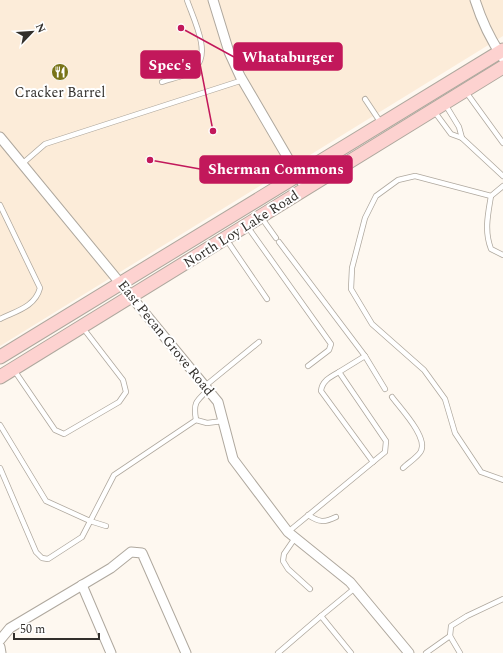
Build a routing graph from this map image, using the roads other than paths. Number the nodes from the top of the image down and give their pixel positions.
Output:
1 (187, 0) edge
2 (213, 0) edge
3 (475, 0) edge
4 (502, 54) edge
5 (503, 67) edge
6 (243, 80) junction
7 (162, 82) dead end
8 (465, 90) junction
9 (365, 99) dead end
10 (445, 103) junction
11 (433, 110) junction
12 (382, 124) junction
13 (0, 137) edge
14 (462, 138) junction
15 (503, 143) edge
16 (22, 164) junction
17 (299, 176) junction
18 (503, 176) edge
19 (503, 186) edge
20 (306, 189) junction
21 (491, 196) junction
22 (0, 205) edge
23 (261, 217) junction
24 (247, 226) junction
25 (226, 239) junction
26 (503, 255) edge
27 (121, 284) junction
28 (132, 296) junction
29 (267, 298) dead end
30 (0, 319) edge
31 (82, 327) junction
32 (259, 342) dead end
33 (365, 356) junction
34 (0, 357) edge
35 (308, 366) dead end
36 (13, 369) junction
37 (338, 372) junction
38 (0, 377) edge
39 (207, 388) junction
40 (385, 389) dead end
41 (392, 397) dead end
42 (196, 420) junction
43 (223, 421) junction
44 (0, 425) edge
45 (373, 462) junction
46 (0, 468) edge
47 (403, 468) dead end
48 (503, 480) edge
49 (308, 514) junction
50 (336, 517) dead end
51 (90, 522) junction
52 (106, 526) dead end
53 (292, 535) junction
54 (82, 585) junction
55 (355, 588) junction
56 (310, 589) dead end
57 (503, 599) edge
58 (321, 616) junction
59 (450, 636) junction
60 (0, 640) edge
61 (0, 647) edge
62 (1, 653) edge
63 (111, 653) edge
64 (186, 653) edge
65 (278, 653) edge
66 (351, 653) edge
67 (409, 653) edge
68 (426, 653) edge
69 (460, 653) edge

1 - 7 lane
2 - 6 street
3 - 4 street
4 - 12 main road, North Loy Lake Road
5 - 8 main road, North Loy Lake Road
6 - 16 lane
6 - 17 street
8 - 10 main road, North Loy Lake Road
8 - 15 lane
9 - 12 lane
10 - 11 main road, North Loy Lake Road
10 - 14 lane
11 - 14 lane
11 - 20 main road, North Loy Lake Road
12 - 17 main road, North Loy Lake Road
13 - 16 street, East Pecan Grove Road
14 - 18 lane
16 - 27 street, East Pecan Grove Road
17 - 20 street
17 - 27 main road, North Loy Lake Road
19 - 21 lane
20 - 23 main road, North Loy Lake Road
21 - 26 lane
21 - 48 lane
22 - 30 lane
23 - 24 main road, North Loy Lake Road
23 - 33 lane
24 - 25 main road, North Loy Lake Road
24 - 35 lane
25 - 28 main road, North Loy Lake Road
25 - 29 lane
27 - 28 street, East Pecan Grove Road
27 - 34 main road, North Loy Lake Road
28 - 31 main road, North Loy Lake Road
28 - 39 street, East Pecan Grove Road
31 - 36 main road, North Loy Lake Road
31 - 36 lane
32 - 39 lane
33 - 37 lane
33 - 40 lane
36 - 38 main road, North Loy Lake Road
37 - 45 lane
37 - 45 lane
39 - 42 lane
39 - 43 street, East Pecan Grove Road
41 - 47 lane
42 - 43 lane
42 - 51 lane
43 - 53 street, East Pecan Grove Road
44 - 51 lane
45 - 49 lane
46 - 51 lane
49 - 50 lane
49 - 53 lane
51 - 52 lane
53 - 55 street, East Pecan Grove Road
53 - 56 lane
54 - 60 street
54 - 63 street
54 - 64 street
55 - 58 lane
55 - 67 street, East Pecan Grove Road
57 - 59 lane
58 - 65 lane
58 - 66 lane
59 - 68 lane
59 - 69 lane
61 - 62 street

